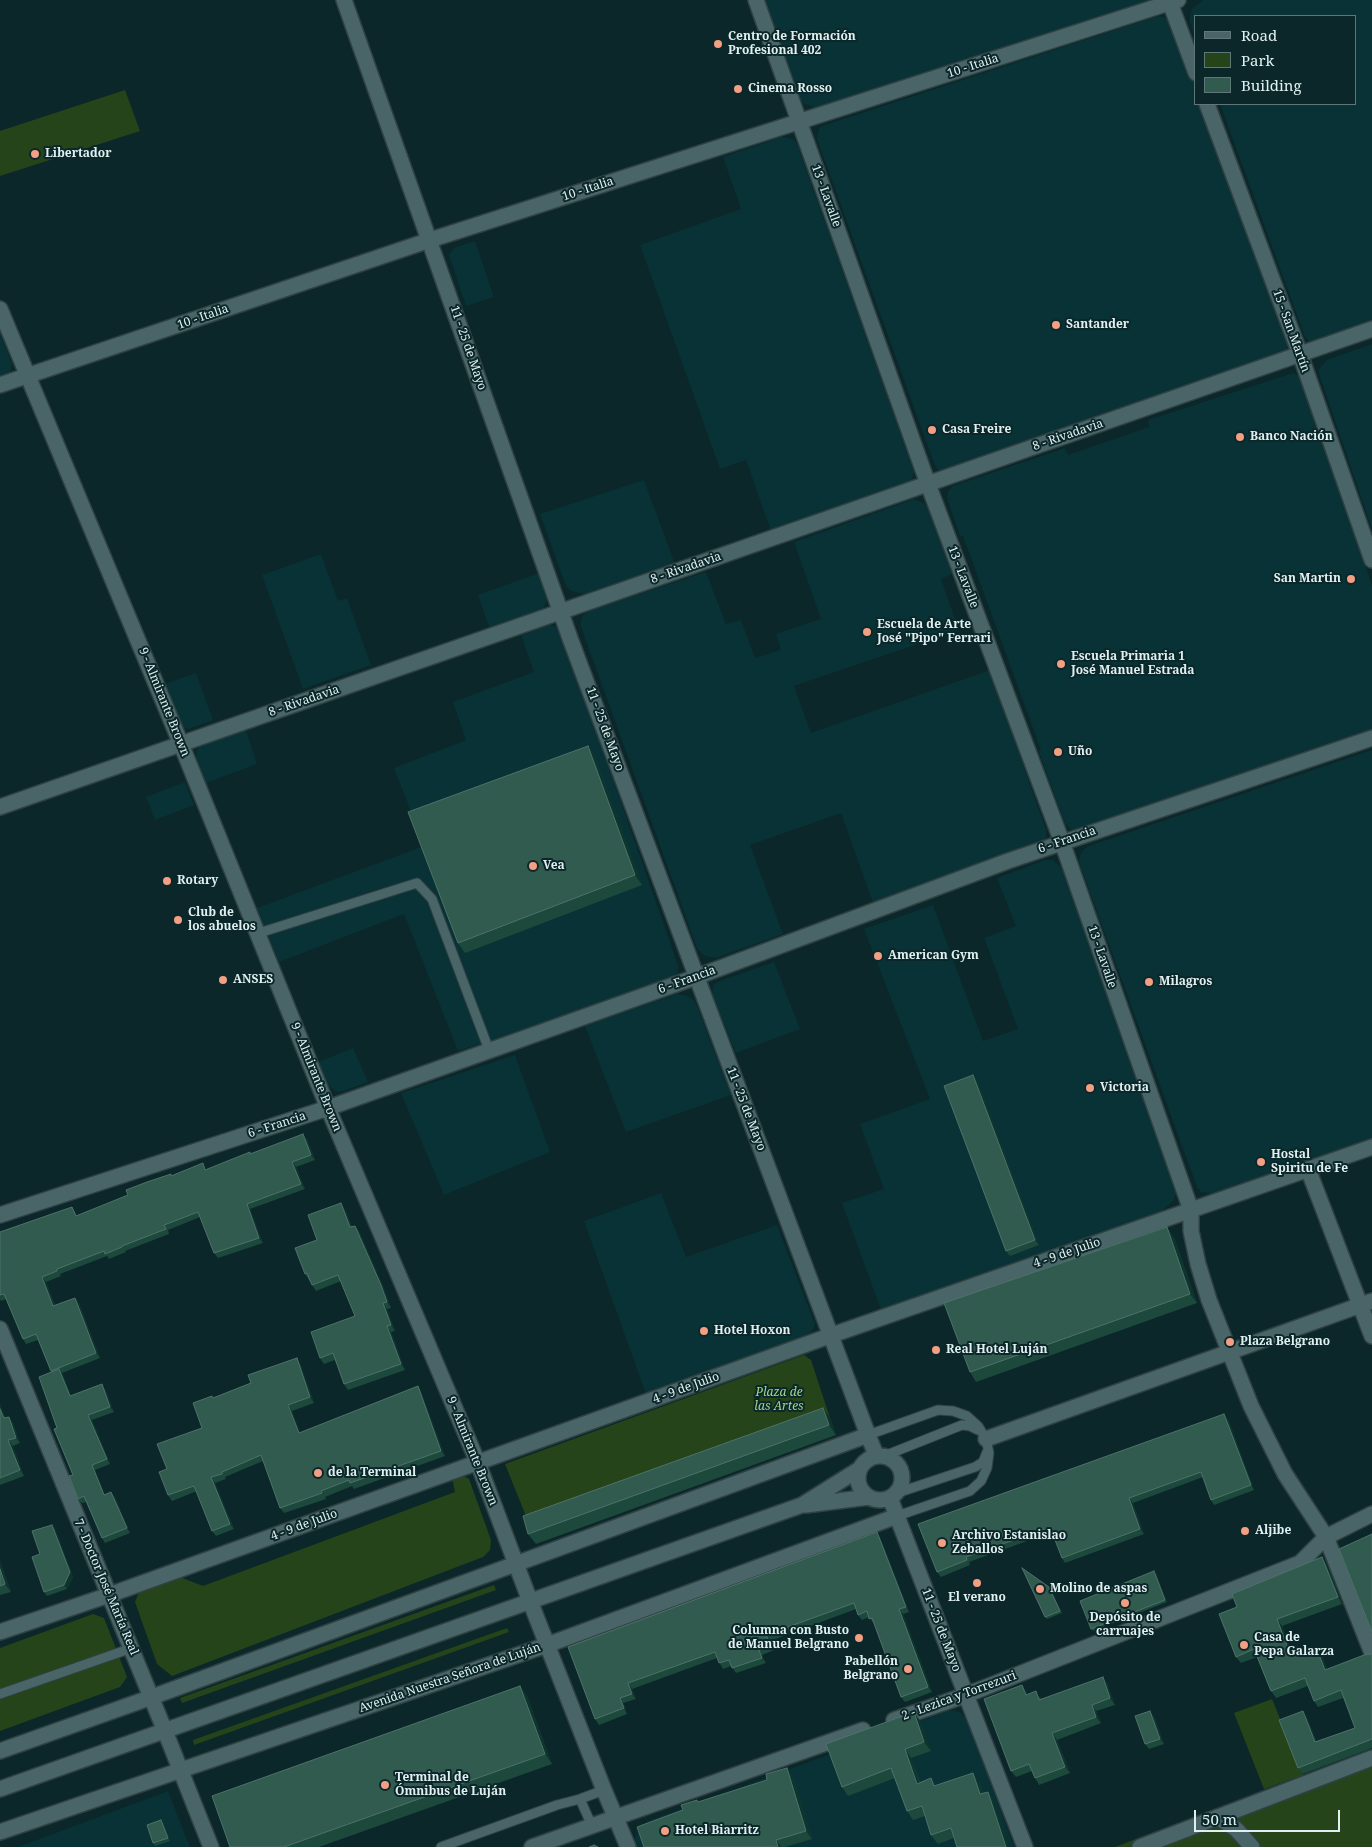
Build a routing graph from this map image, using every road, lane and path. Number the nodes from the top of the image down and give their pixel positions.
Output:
1 (344, 0) edge
2 (756, 0) edge
3 (1172, 1) edge
4 (1194, 67) edge
5 (1207, 105) edge
6 (799, 121) junction
7 (430, 240) junction
8 (0, 308) edge
9 (1372, 329) edge
10 (1300, 354) junction
11 (28, 376) junction
12 (0, 385) edge
13 (928, 484) junction
14 (1372, 560) edge
15 (561, 612) junction
16 (1372, 738) edge
17 (181, 744) junction
18 (0, 807) edge
19 (1062, 842) junction
20 (259, 933) junction
21 (696, 977) junction
22 (489, 1050) junction
23 (328, 1108) junction
24 (1372, 1147) edge
25 (1308, 1169) junction
26 (1191, 1210) junction
27 (0, 1215) edge
28 (1366, 1303) edge
29 (0, 1328) edge
30 (832, 1335) junction
31 (1372, 1336) edge
32 (1230, 1352) junction
33 (868, 1435) junction
34 (986, 1438) junction
35 (880, 1455) junction
36 (478, 1463) junction
37 (858, 1470) junction
38 (893, 1495) junction
39 (869, 1498) junction
40 (802, 1505) junction
41 (1372, 1514) edge
42 (897, 1516) junction
43 (1326, 1537) junction
44 (516, 1565) junction
45 (108, 1595) junction
46 (530, 1601) junction
47 (0, 1632) edge
48 (547, 1645) junction
49 (132, 1648) junction
50 (1372, 1653) edge
51 (0, 1694) edge
52 (966, 1695) junction
53 (152, 1697) junction
54 (165, 1731) junction
55 (0, 1751) edge
56 (1372, 1758) edge
57 (182, 1771) junction
58 (0, 1790) edge
59 (604, 1790) junction
60 (580, 1799) junction
61 (616, 1816) junction
62 (1217, 1817) junction
63 (592, 1826) junction
64 (0, 1832) edge
65 (211, 1847) edge
66 (441, 1847) edge
67 (532, 1847) edge
68 (628, 1847) edge
69 (1025, 1847) edge
70 (1140, 1847) edge
71 (1252, 1847) edge

1 - 7 street, 11 - 25 de Mayo
2 - 6 street, 13 - Lavalle
3 - 4 street
3 - 6 street, 10 - Italia
5 - 10 street, 15 - San Martín
6 - 7 street, 10 - Italia
6 - 13 street, 13 - Lavalle
7 - 11 street, 10 - Italia
7 - 15 street, 11 - 25 de Mayo
8 - 11 street, 9 - Almirante Brown
9 - 10 street, 8 - Rivadavia
10 - 13 street, 8 - Rivadavia
10 - 14 street, 15 - San Martín
11 - 12 street, 10 - Italia
11 - 17 street, 9 - Almirante Brown
13 - 15 street, 8 - Rivadavia
13 - 19 street, 13 - Lavalle
15 - 17 street, 8 - Rivadavia
15 - 21 street, 11 - 25 de Mayo
16 - 19 street, 6 - Francia
17 - 18 street, 8 - Rivadavia
17 - 20 street, 9 - Almirante Brown
19 - 21 street, 6 - Francia
19 - 26 street, 13 - Lavalle
20 - 22 lane
20 - 23 street, 9 - Almirante Brown
21 - 22 street, 6 - Francia
21 - 30 street, 11 - 25 de Mayo
22 - 23 street, 6 - Francia
23 - 27 street, 6 - Francia
23 - 36 street, 9 - Almirante Brown
24 - 25 street, 4 - 9 de Julio
25 - 26 street, 4 - 9 de Julio
25 - 28 street
26 - 30 street, 4 - 9 de Julio
26 - 32 street, 13 - Lavalle
28 - 31 street
28 - 32 street
29 - 45 street, 7 - Doctor José María Real
30 - 33 street, 11 - 25 de Mayo
30 - 36 street, 4 - 9 de Julio
32 - 34 street
32 - 43 street, 13 - Lavalle
33 - 34 lane
33 - 35 street, 11 - 25 de Mayo
33 - 44 street
34 - 35 lane
34 - 38 lane
34 - 42 lane
35 - 37 street
35 - 38 street
36 - 44 street, 9 - Almirante Brown
36 - 45 street, 4 - 9 de Julio
37 - 39 street
37 - 40 street
38 - 39 street
38 - 42 street, 11 - 25 de Mayo
39 - 40 street
40 - 46 street
41 - 43 street, 2 - Lezica y Torrezuri
42 - 48 street, Avenida Nuestra Señora de Luján
42 - 52 street, 11 - 25 de Mayo
43 - 50 street, 13 - Lavalle
43 - 52 street, 2 - Lezica y Torrezuri
44 - 46 street, 9 - Almirante Brown
44 - 53 street
45 - 47 street, 4 - 9 de Julio
45 - 49 street, 7 - Doctor José María Real
46 - 48 street, 9 - Almirante Brown
46 - 54 street
48 - 57 street, Avenida Nuestra Señora de Luján
48 - 59 street, 9 - Almirante Brown
49 - 51 lane
49 - 53 street, 7 - Doctor José María Real
52 - 61 street, 2 - Lezica y Torrezuri
52 - 69 street, 11 - 25 de Mayo
53 - 54 street, 7 - Doctor José María Real
53 - 55 street
54 - 57 street, 7 - Doctor José María Real
54 - 58 street
56 - 62 street
57 - 64 street, Avenida Nuestra Señora de Luján
57 - 65 street, 7 - Doctor José María Real
59 - 60 lane
59 - 61 street, 9 - Almirante Brown
60 - 63 lane
60 - 66 lane
61 - 63 street, 2 - Lezica y Torrezuri
61 - 68 street, 9 - Almirante Brown
62 - 70 street
62 - 71 street
63 - 67 street, 2 - Lezica y Torrezuri

